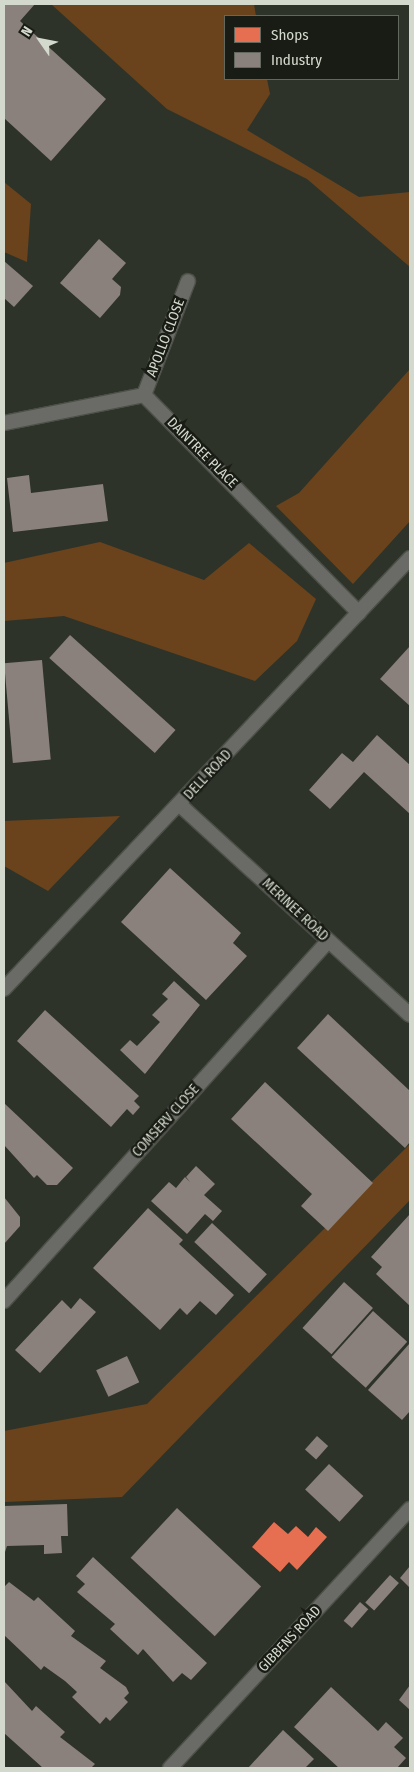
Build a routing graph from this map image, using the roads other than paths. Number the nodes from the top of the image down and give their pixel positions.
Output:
1 (188, 281) dead end
2 (144, 395) junction
3 (4, 423) edge
4 (410, 558) edge
5 (359, 613) junction
6 (180, 805) junction
7 (328, 941) junction
8 (4, 989) edge
9 (410, 1015) edge
10 (4, 1302) edge
11 (410, 1509) edge
12 (170, 1768) edge

1 - 2 street, APOLLO CLOSE
2 - 3 street
2 - 5 street, DAINTREE PLACE
4 - 5 street, DELL ROAD
5 - 6 street, DELL ROAD
6 - 7 street, MERINEE ROAD
6 - 8 street, DELL ROAD
7 - 9 street, MERINEE ROAD
7 - 10 street, COMSERV CLOSE
11 - 12 street, GIBBENS ROAD

